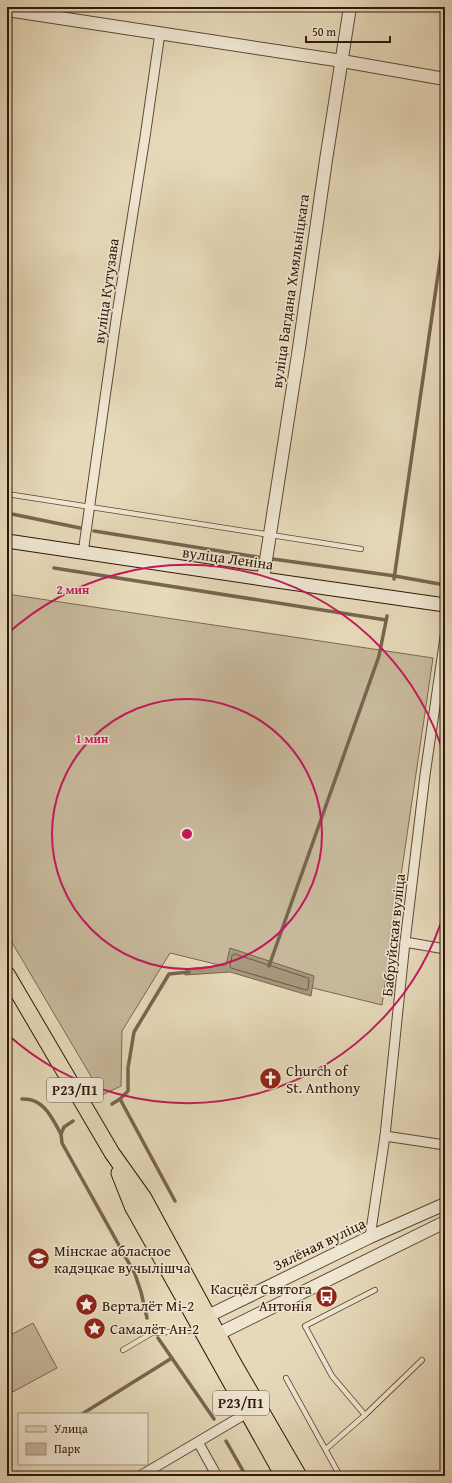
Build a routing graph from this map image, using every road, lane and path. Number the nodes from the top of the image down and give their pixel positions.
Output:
1 (350, 7) edge
2 (7, 10) edge
3 (160, 33) junction
4 (342, 61) junction
5 (445, 79) edge
6 (7, 494) edge
7 (90, 507) junction
8 (270, 535) junction
9 (7, 541) edge
10 (360, 549) dead end
11 (83, 553) junction
12 (262, 580) junction
13 (445, 605) edge
14 (445, 637) edge
15 (405, 942) junction
16 (445, 949) edge
17 (7, 974) edge
18 (385, 1136) junction
19 (445, 1145) edge
20 (112, 1154) junction
21 (445, 1204) edge
22 (445, 1222) edge
23 (370, 1237) junction
24 (375, 1290) dead end
25 (208, 1316) junction
26 (201, 1330) junction
27 (218, 1334) junction
28 (123, 1350) dead end
29 (422, 1360) dead end
30 (286, 1378) dead end
31 (247, 1413) junction
32 (365, 1415) junction
33 (198, 1442) junction
34 (326, 1449) junction
35 (140, 1476) edge
36 (217, 1476) edge
37 (283, 1476) edge
38 (299, 1476) edge
39 (340, 1476) edge

1 - 4 street, вуліца Багдана Хмяльніцкага
2 - 3 street
3 - 4 street
3 - 7 street, вуліца Кутузава
4 - 5 street
4 - 8 street, вуліца Багдана Хмяльніцкага
6 - 7 lane
7 - 8 lane
7 - 11 street, вуліца Кутузава
8 - 10 lane
8 - 12 street, вуліца Багдана Хмяльніцкага
9 - 11 main road, вуліца Леніна
11 - 12 main road, вуліца Леніна
12 - 13 main road, вуліца Леніна
14 - 15 street, Бабруйская вуліца
15 - 16 street
15 - 18 street, Бабруйская вуліца
17 - 20 main road, Р23/П1
18 - 19 street
18 - 23 street, Бабруйская вуліца
20 - 25 main road, Р23/П1
20 - 26 main road, Р23/П1
21 - 23 street, Зялёная вуліца
22 - 27 street
23 - 25 street, Зялёная вуліца
24 - 32 lane
25 - 26 street
25 - 27 main road, Р23/П1
26 - 27 street
26 - 28 lane
26 - 31 main road, Р23/П1
27 - 38 main road, Р23/П1
29 - 32 lane
30 - 34 lane
31 - 33 street
31 - 37 main road, Р23/П1
32 - 34 lane
33 - 35 street
33 - 36 street
34 - 39 lane

